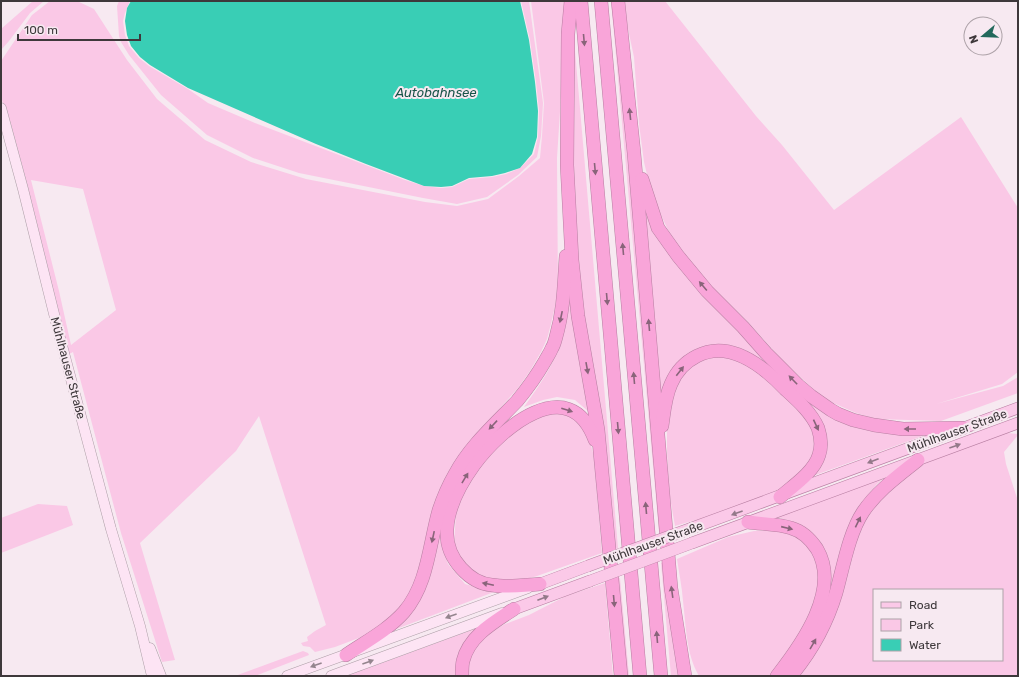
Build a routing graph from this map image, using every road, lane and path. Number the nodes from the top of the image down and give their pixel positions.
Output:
1 (570, 1) edge
2 (580, 1) edge
3 (601, 1) edge
4 (618, 1) edge
5 (1, 108) edge
6 (634, 153) junction
7 (569, 211) junction
8 (1018, 408) edge
9 (1018, 423) edge
10 (962, 428) junction
11 (918, 460) junction
12 (660, 462) junction
13 (602, 464) junction
14 (780, 497) junction
15 (748, 522) junction
16 (540, 584) junction
17 (514, 608) junction
18 (140, 626) junction
19 (346, 655) junction
20 (682, 659) junction
21 (621, 675) edge
22 (152, 676) edge
23 (161, 676) edge
24 (287, 676) edge
25 (331, 676) edge
26 (462, 676) edge
27 (640, 676) edge
28 (661, 676) edge
29 (685, 676) edge
30 (689, 676) edge
31 (777, 676) edge
32 (792, 676) edge

1 - 7 highway
2 -> 27 highway
28 -> 3 highway
6 -> 4 highway
5 - 18 street, Mühlhauser Straße
10 -> 6 highway
12 -> 6 highway
7 -> 13 highway
7 -> 19 highway
8 - 10 main road, Mühlhauser Straße
11 -> 9 main road, Mühlhauser Straße
10 -> 14 main road, Mühlhauser Straße
11 - 15 main road, Mühlhauser Straße
32 -> 11 highway
12 -> 14 highway
20 -> 12 highway
16 -> 13 highway
13 -> 21 highway
14 -> 16 main road, Mühlhauser Straße, bridge
17 -> 15 main road, Mühlhauser Straße, bridge
15 -> 31 highway
16 -> 19 street, Mühlhauser Straße
25 -> 17 street, Mühlhauser Straße
17 - 26 highway
18 - 22 street, Mühlhauser Straße
18 - 23 street, Mühlhauser Straße
19 -> 24 street, Mühlhauser Straße
20 - 29 highway
20 - 30 highway

